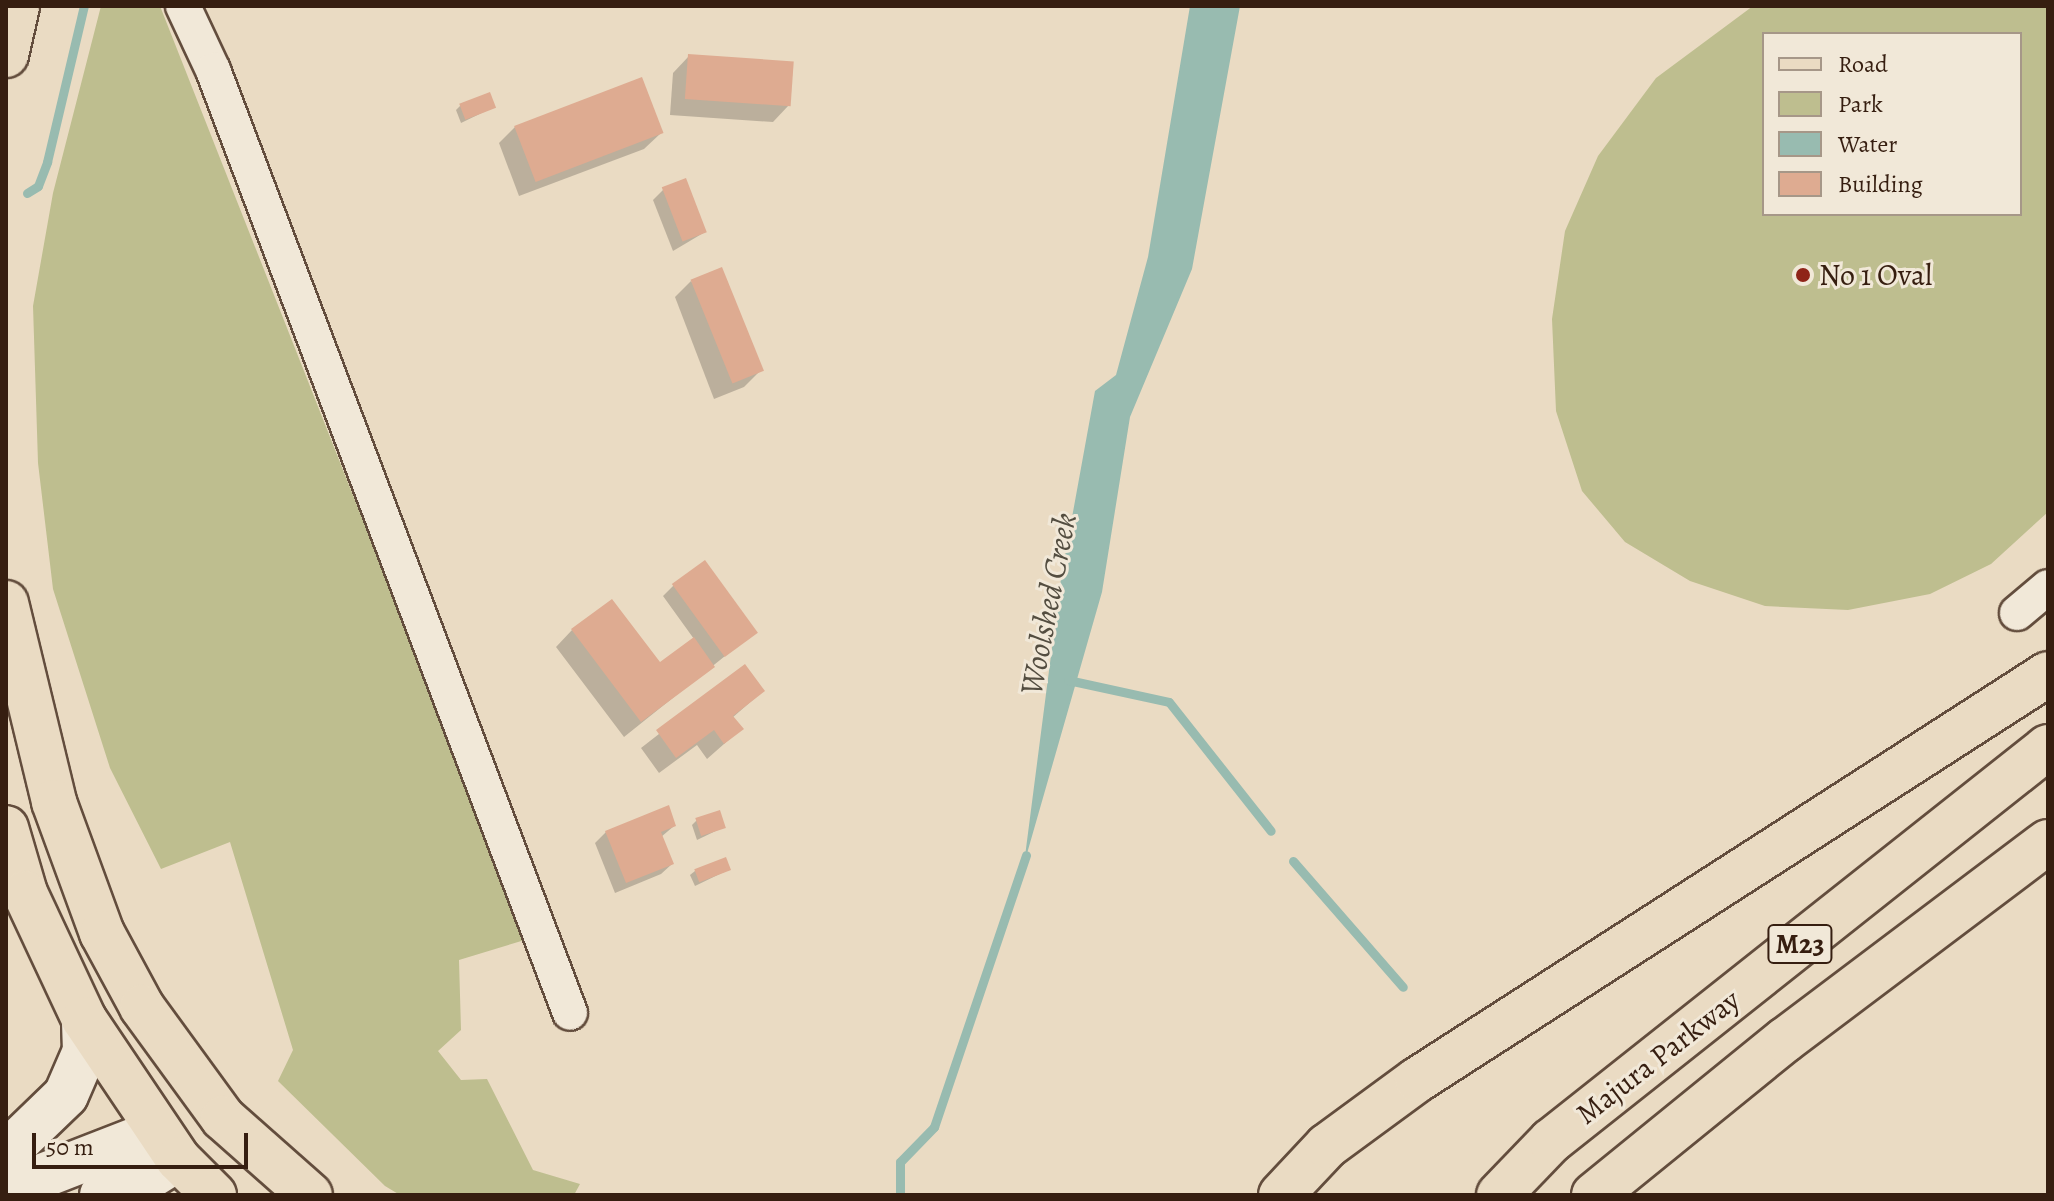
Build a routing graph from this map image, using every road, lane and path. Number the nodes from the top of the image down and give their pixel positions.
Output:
1 (17, 6) edge
2 (183, 6) edge
3 (6, 55) edge
4 (2048, 587) edge
5 (6, 603) edge
6 (2017, 613) dead end
7 (2048, 674) edge
8 (2048, 747) edge
9 (6, 828) edge
10 (2048, 842) edge
11 (570, 1013) dead end
12 (84, 1019) junction
13 (222, 1117) junction
14 (168, 1145) junction
15 (6, 1153) edge
16 (6, 1190) edge
17 (102, 1195) edge
18 (214, 1195) edge
19 (310, 1195) edge
20 (1281, 1195) edge
21 (1499, 1195) edge
22 (1594, 1195) edge

1 - 3 main road
2 - 11 street
4 - 6 street
5 - 13 main road
7 - 20 main road
8 - 21 main road, Majura Parkway / M23
9 - 12 main road
10 - 22 main road, M23
12 - 14 main road
12 - 15 main road
13 - 14 main road
13 - 19 main road
14 - 16 main road
14 - 17 main road
14 - 18 main road

